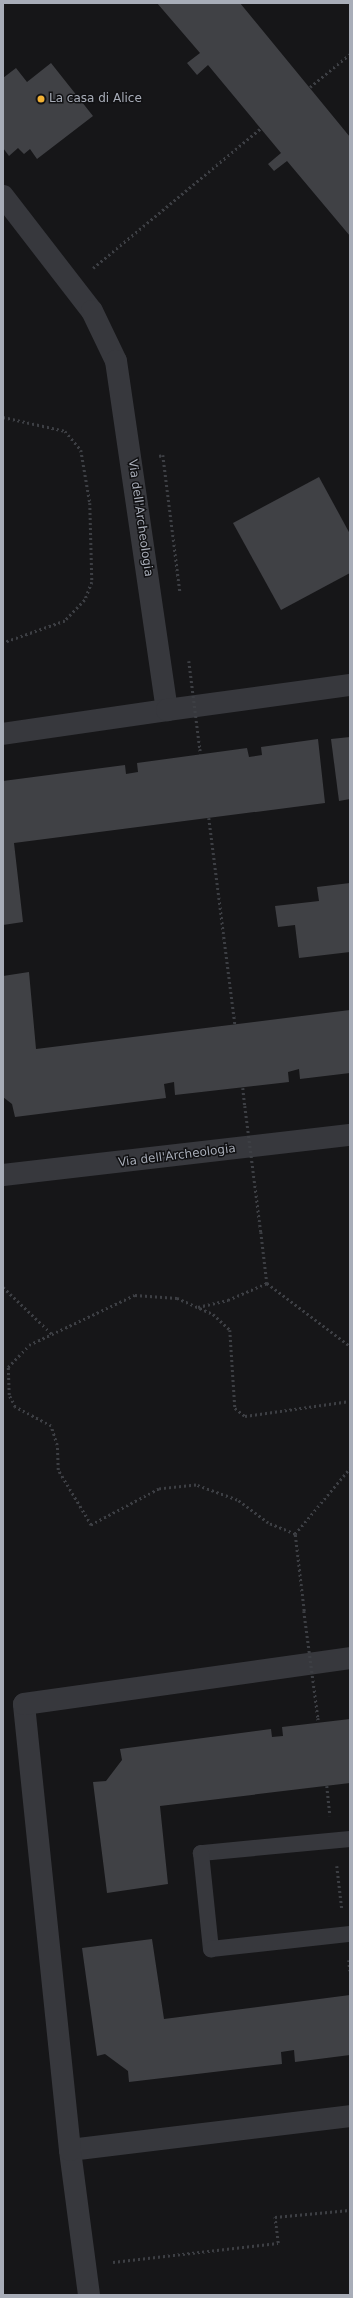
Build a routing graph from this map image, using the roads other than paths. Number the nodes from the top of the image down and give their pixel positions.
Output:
1 (3, 196) edge
2 (350, 685) edge
3 (167, 710) junction
4 (3, 734) edge
5 (350, 1135) edge
6 (3, 1175) edge
7 (350, 1658) edge
8 (350, 1839) edge
9 (348, 1934) edge
10 (350, 2116) edge
11 (70, 2150) junction
12 (89, 2295) edge

1 - 3 street, Via dell'Archeologia
2 - 3 street
3 - 4 street
5 - 6 street, Via dell'Archeologia
7 - 11 street
8 - 9 lane
10 - 11 street
11 - 12 street

